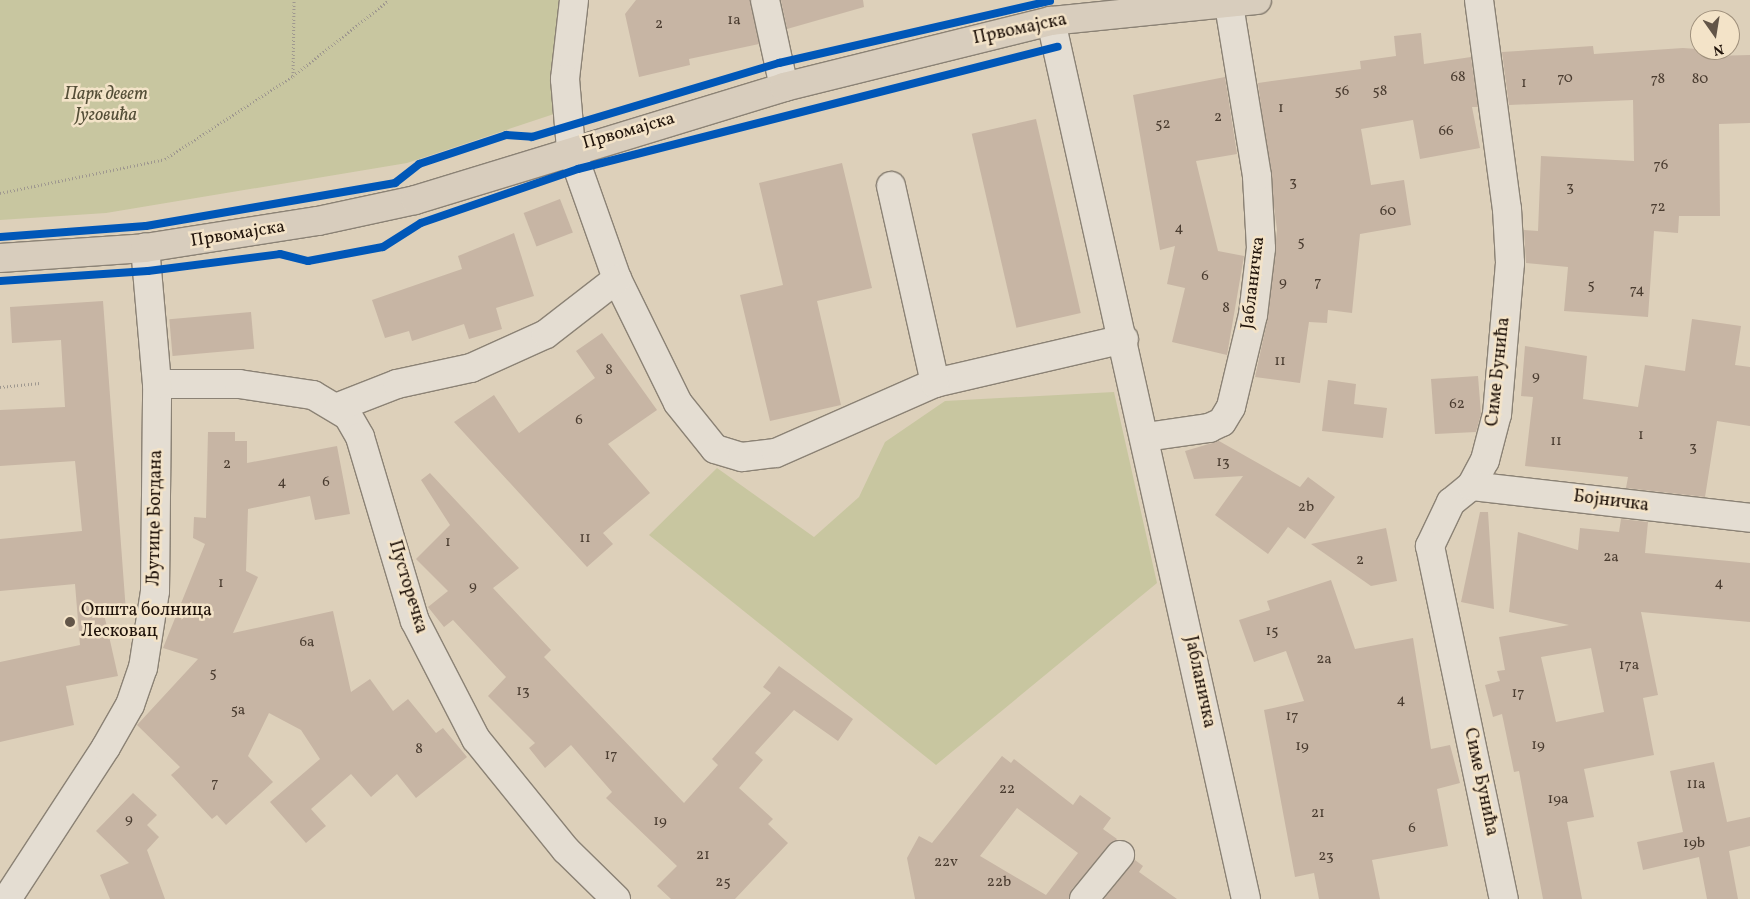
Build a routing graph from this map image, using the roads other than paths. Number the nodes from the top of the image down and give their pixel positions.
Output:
1 (574, 0) edge
2 (765, 0) edge
3 (1257, 0) edge
4 (1479, 0) edge
5 (1229, 5) junction
6 (1051, 10) edge
7 (784, 86) junction
8 (571, 149) junction
9 (891, 186) dead end
10 (145, 248) junction
11 (0, 258) edge
12 (617, 279) junction
13 (1124, 339) junction
14 (935, 383) junction
15 (157, 384) junction
16 (338, 407) junction
17 (1146, 436) junction
18 (1471, 486) junction
19 (1750, 518) edge
20 (1120, 855) dead end
21 (7, 899) edge
22 (616, 899) edge
23 (1084, 899) edge
24 (1246, 899) edge
25 (1504, 899) edge

1 - 8 street
2 - 7 street
3 - 5 main road, Првомајска
4 - 18 street, Симе Бунића
5 - 6 main road, Првомајска
5 - 17 street, Јабланичка
6 - 7 main road, Првомајска
6 - 13 street, Јабланичка
7 - 8 main road, Првомајска
8 - 10 main road, Првомајска
8 - 12 street
9 - 14 street
10 - 11 main road, Првомајска
10 - 15 street, Љутице Богдана
12 - 14 street
12 - 16 street
13 - 14 street
13 - 17 street, Јабланичка
15 - 16 street, Пусторечка
15 - 21 street, Љутице Богдана
16 - 22 street, Пусторечка
17 - 24 street, Јабланичка
18 - 19 street, Бојничка
18 - 25 street, Симе Бунића
20 - 23 street

